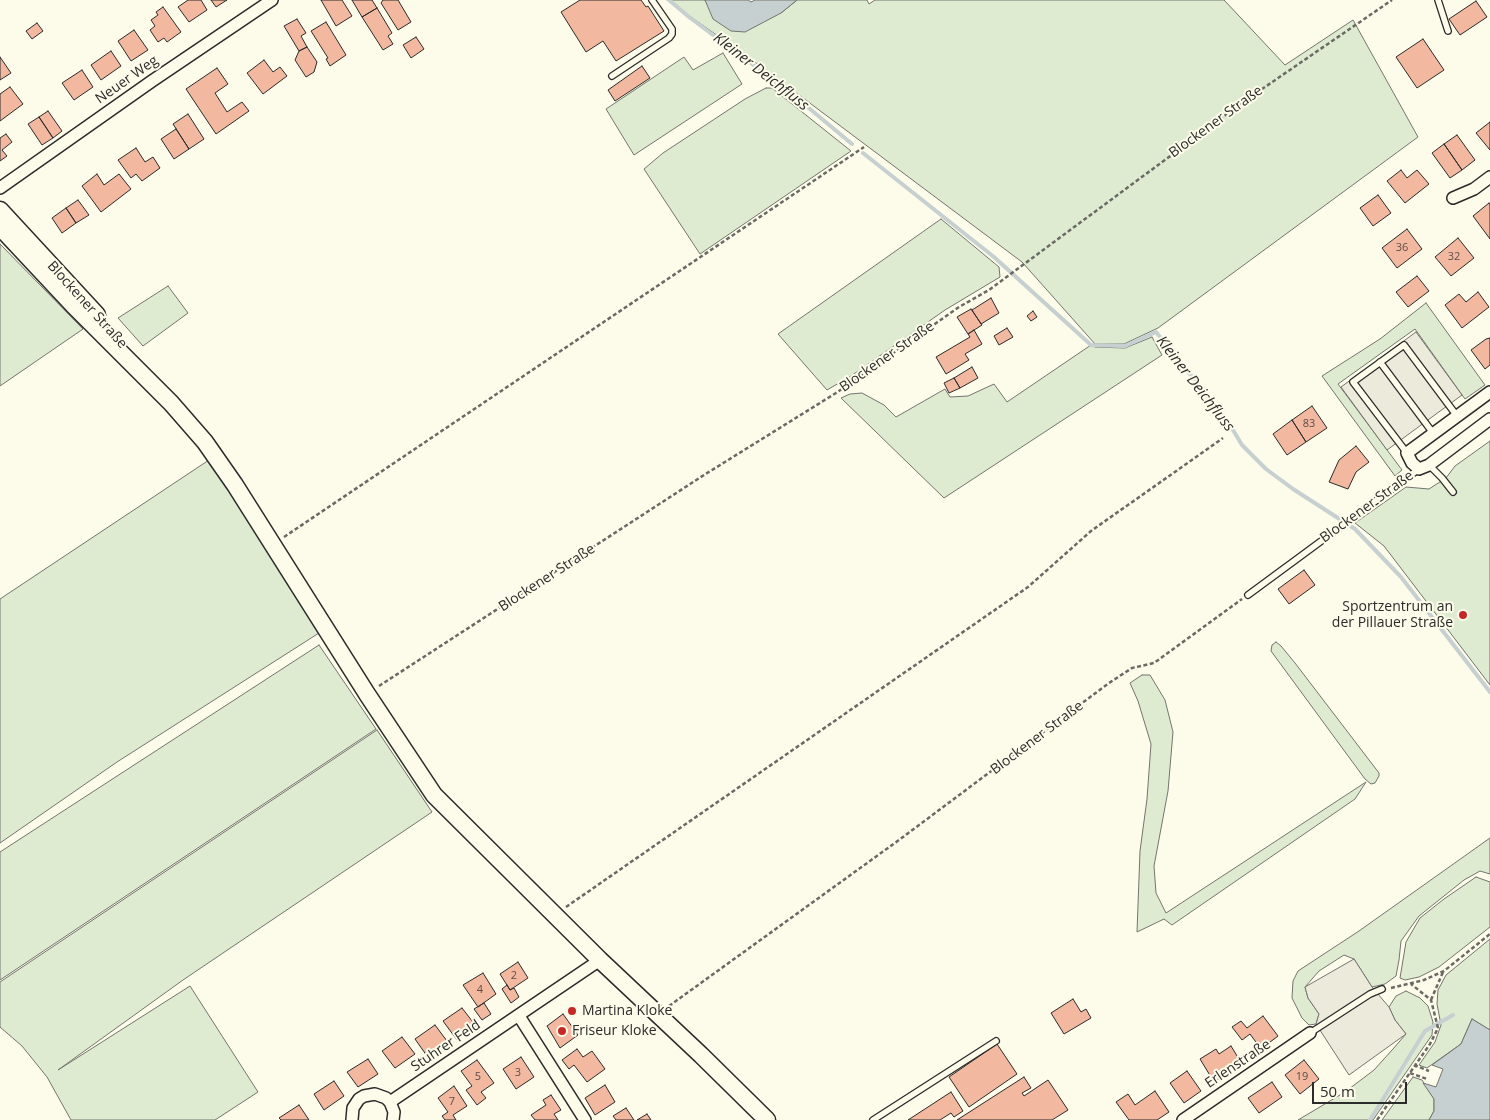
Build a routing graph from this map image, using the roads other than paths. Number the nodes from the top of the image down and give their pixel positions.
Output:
1 (272, 0) edge
2 (652, 0) edge
3 (1438, 0) edge
4 (1448, 31) dead end
5 (612, 76) dead end
6 (1490, 177) edge
7 (0, 188) edge
8 (1453, 198) dead end
9 (0, 210) edge
10 (0, 227) edge
11 (1380, 362) junction
12 (1490, 392) edge
13 (171, 403) junction
14 (1457, 416) junction
15 (1490, 419) edge
16 (1433, 433) junction
17 (1407, 453) junction
18 (1424, 467) junction
19 (1453, 492) dead end
20 (1248, 594) road end
21 (600, 960) junction
22 (1382, 989) road end
23 (519, 1016) junction
24 (1310, 1033) joint
25 (996, 1041) dead end
26 (390, 1102) junction
27 (352, 1120) edge
28 (394, 1120) edge
29 (585, 1120) edge
30 (767, 1120) edge
31 (873, 1120) edge
32 (1183, 1120) edge

1 - 7 street, Neuer Weg
2 - 5 lane
3 - 4 lane
6 - 8 street
9 - 13 street, Blockener Straße
10 - 13 street, Blockener Straße
11 - 14 lane
11 - 16 lane
11 - 17 lane
12 - 14 street
13 - 21 street, Blockener Straße
14 - 16 street
15 - 18 street
16 - 17 street
17 - 18 street
18 - 19 lane
18 - 20 lane, Blockener Straße
21 - 23 street, Stuhrer Feld
21 - 30 street, Blockener Straße
22 - 24 lane
23 - 26 street, Stuhrer Feld
23 - 29 street
24 - 32 street, Erlenstraße
25 - 31 lane
26 - 27 street
26 - 28 street

